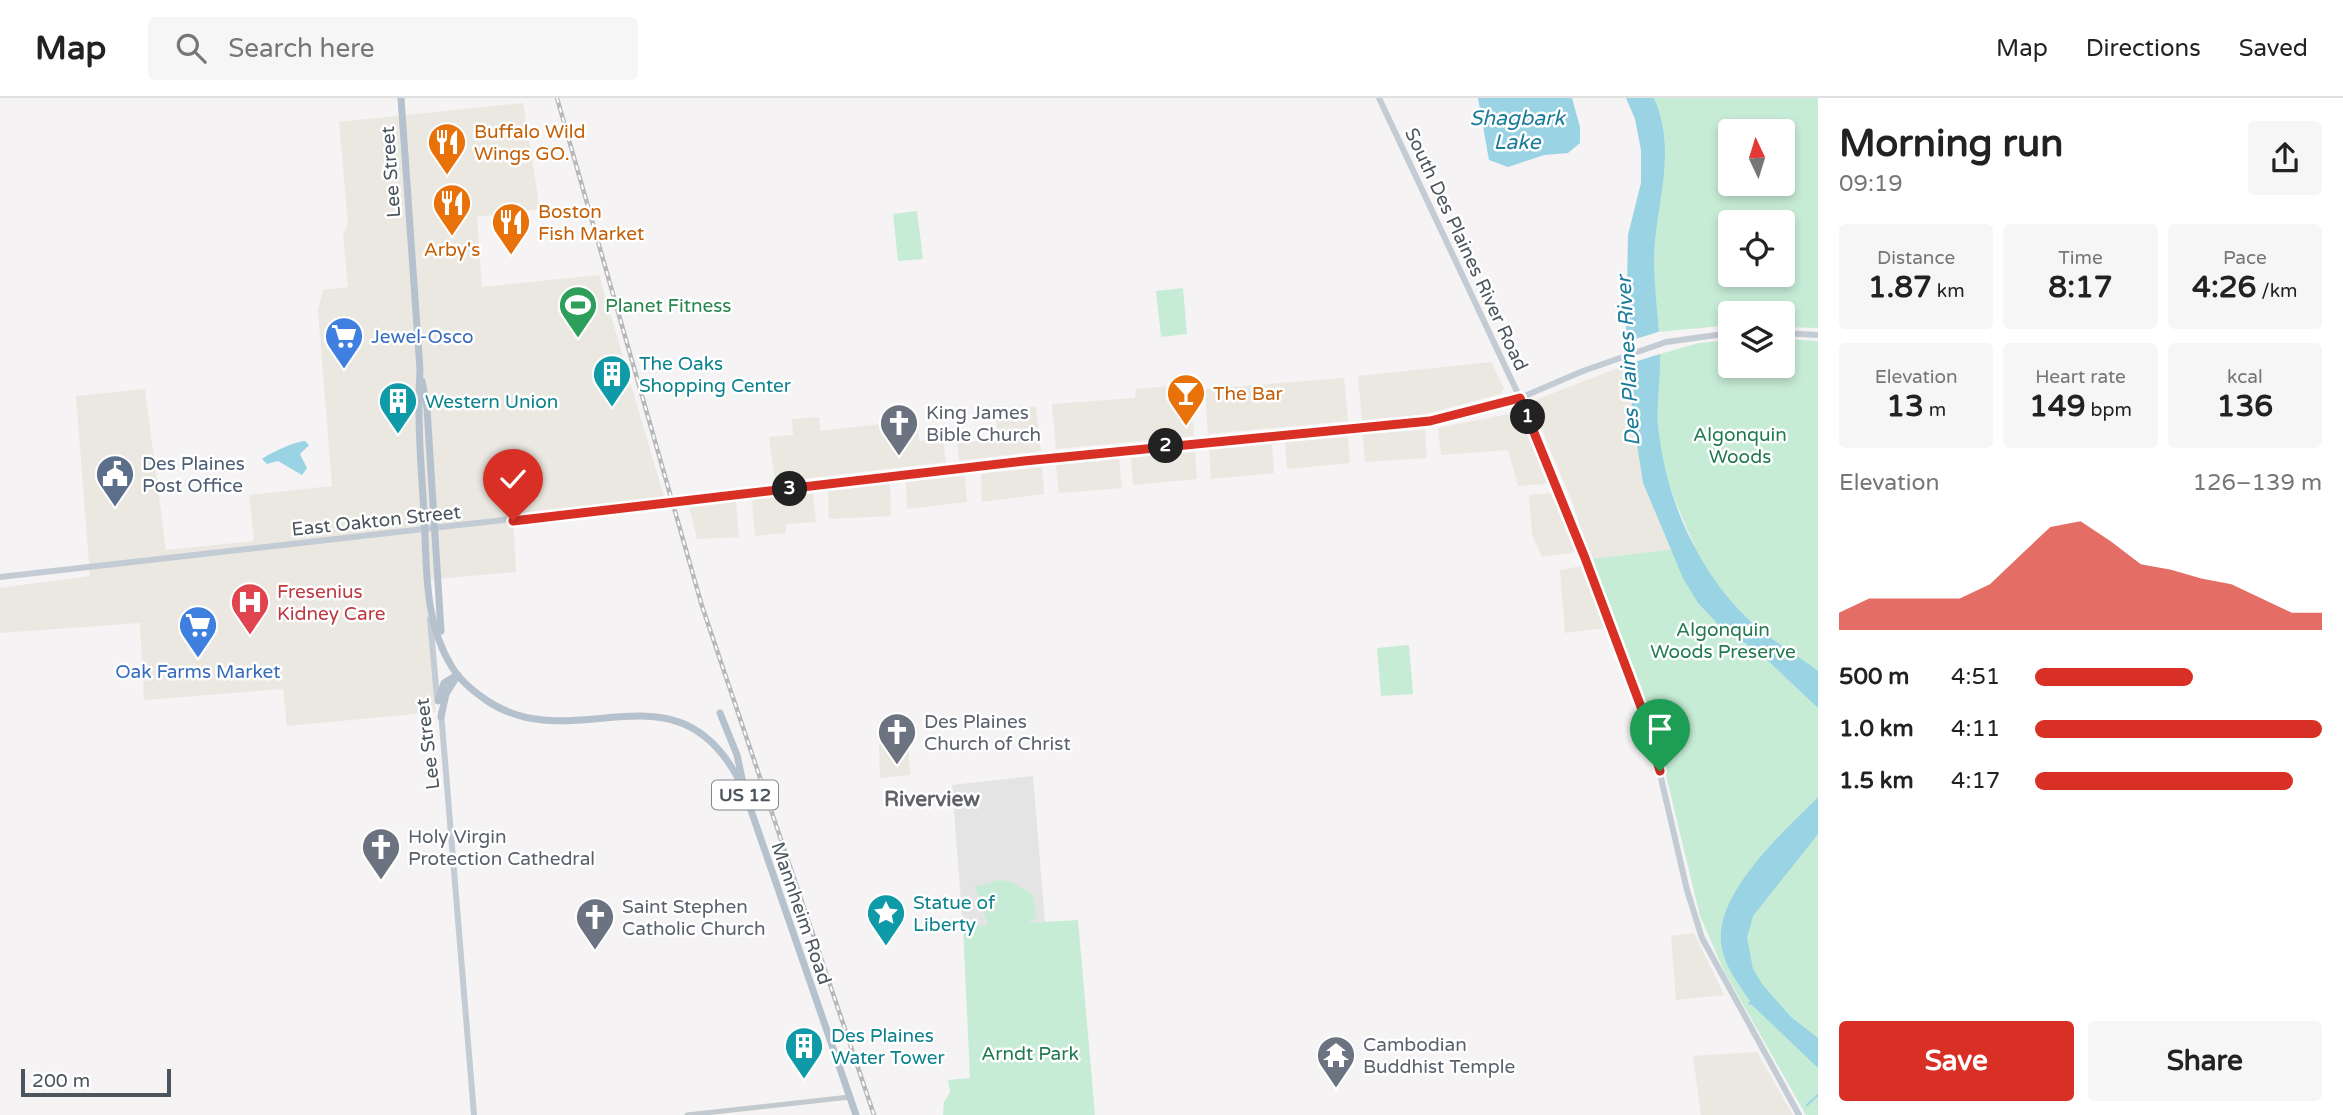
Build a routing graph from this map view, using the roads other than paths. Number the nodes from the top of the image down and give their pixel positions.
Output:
1 (401, 98) edge
2 (1379, 98) edge
3 (1718, 334) edge
4 (1795, 334) edge
5 (1818, 335) edge
6 (420, 370) junction
7 (1520, 398) junction
8 (435, 529) junction
9 (425, 530) junction
10 (0, 578) edge
11 (429, 603) junction
12 (442, 646) junction
13 (458, 675) junction
14 (438, 701) junction
15 (720, 713) dead end
16 (441, 717) junction
17 (744, 790) junction
18 (850, 1097) junction
19 (474, 1115) edge
20 (687, 1115) edge
21 (856, 1115) edge
22 (1799, 1115) edge

1 - 6 main road, Lee Street / US 12
2 - 7 main road, South Des Plaines River Road
3 - 7 main road, East Oakton Street
4 - 5 main road
6 - 8 main road, Lee Street / US 12
6 - 9 main road, Lee Street / US 12
7 - 8 main road, East Oakton Street
7 - 22 main road, South Des Plaines River Road
8 - 9 main road, East Oakton Street
8 - 12 main road, Lee Street / US 12
9 - 10 main road, East Oakton Street
9 - 11 main road, Lee Street / US 12
11 - 12 main road, US 12
11 - 14 main road, Lee Street
12 - 13 main road, Mannheim Road / US 12
13 - 14 main road
13 - 16 main road
13 - 17 main road, Mannheim Road / US 12
14 - 16 main road, Lee Street
15 - 17 main road
16 - 19 main road, Lee Street
17 - 18 main road, Mannheim Road / US 12
18 - 20 street
18 - 21 main road, Mannheim Road / US 12

